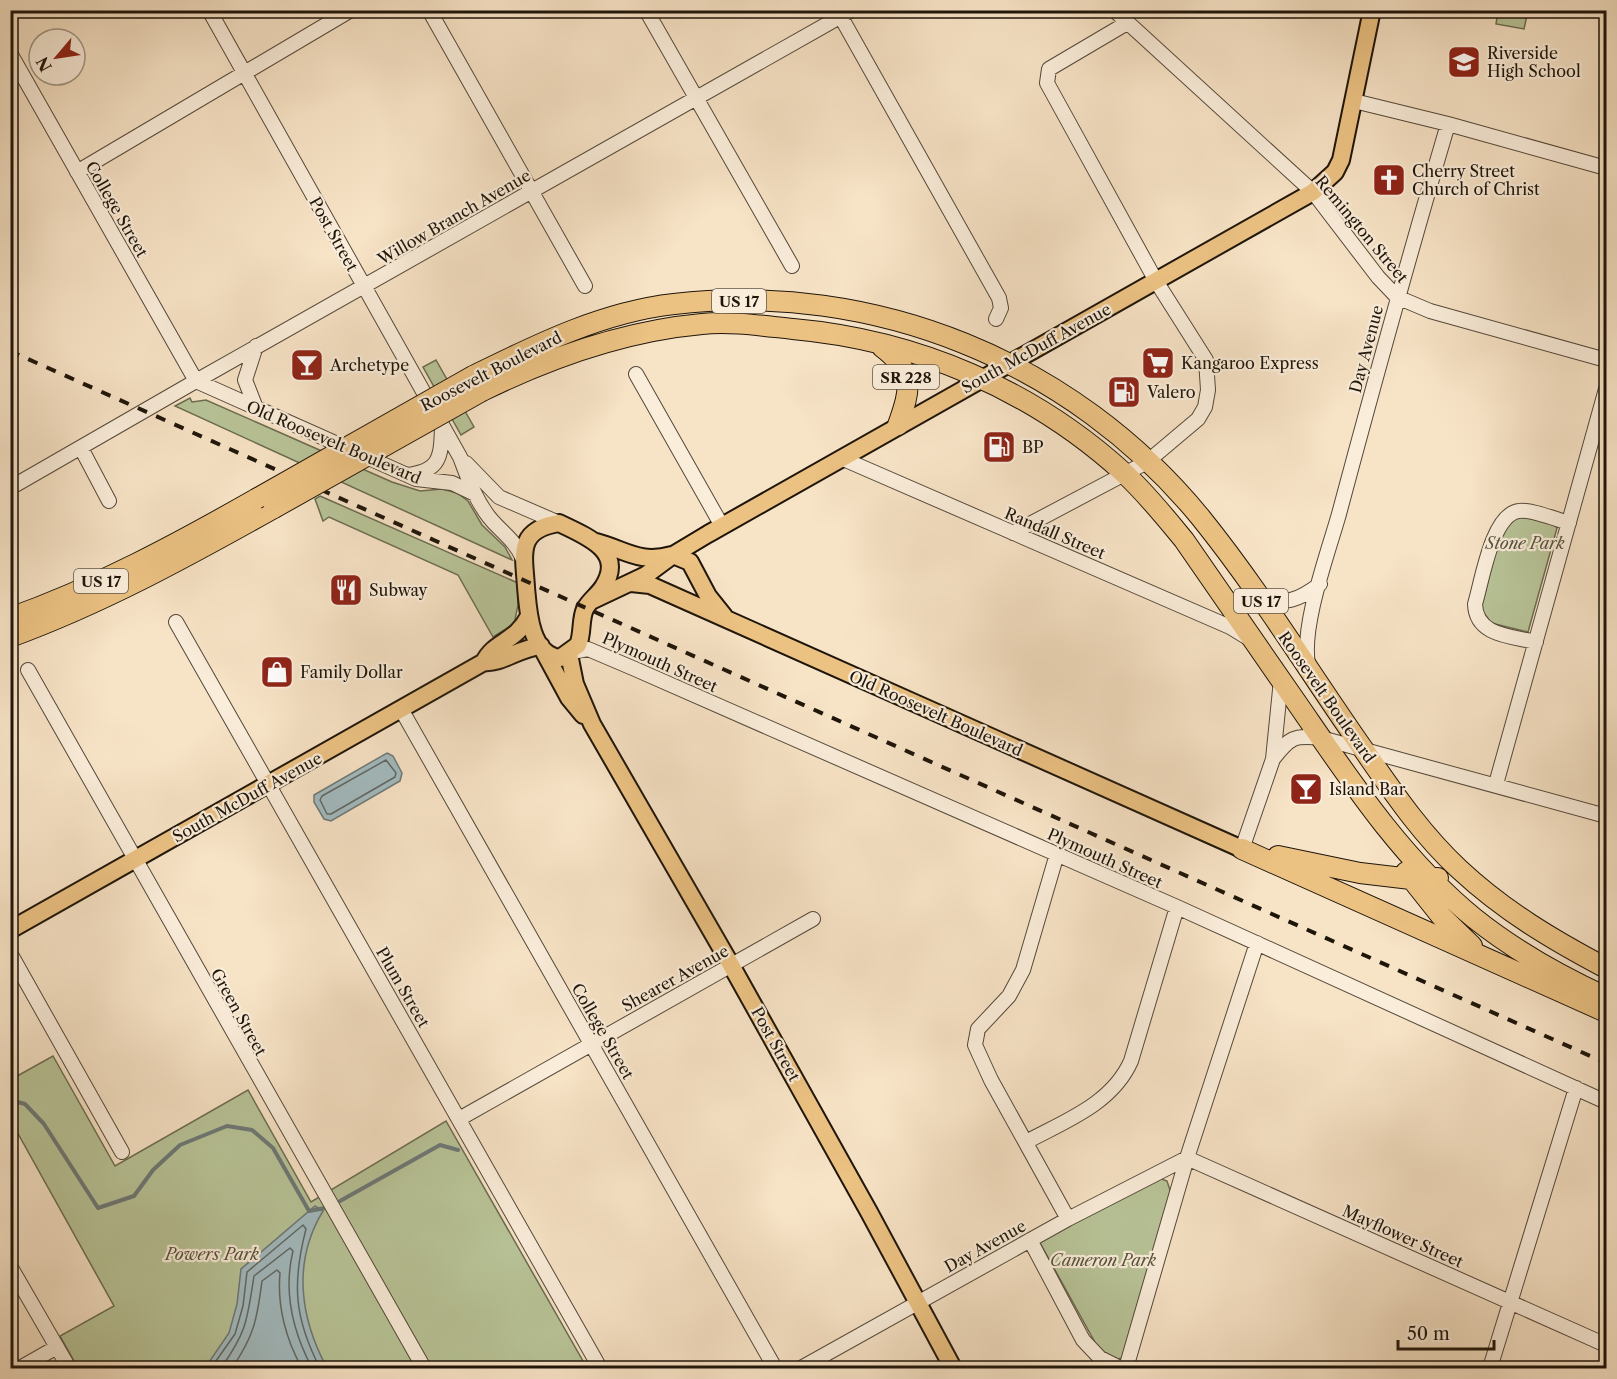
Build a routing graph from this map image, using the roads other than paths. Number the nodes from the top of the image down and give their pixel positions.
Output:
1 (209, 10) edge
2 (351, 10) edge
3 (429, 10) edge
4 (646, 10) edge
5 (1114, 10) edge
6 (1372, 10) edge
7 (844, 13) edge
8 (1127, 23) junction
9 (10, 53) edge
10 (245, 74) junction
11 (696, 98) junction
12 (1354, 101) junction
13 (1448, 124) junction
14 (1606, 168) edge
15 (77, 172) junction
16 (532, 192) junction
17 (1312, 192) junction
18 (792, 266) dead end
19 (1156, 281) junction
20 (585, 286) dead end
21 (364, 287) junction
22 (1397, 297) junction
23 (996, 319) dead end
24 (875, 342) junction
25 (256, 346) junction
26 (1606, 360) edge
27 (1007, 364) junction
28 (636, 374) dead end
29 (982, 378) junction
30 (196, 381) junction
31 (478, 384) junction
32 (1606, 389) edge
33 (256, 408) junction
34 (898, 425) junction
35 (442, 426) junction
36 (81, 448) junction
37 (460, 457) junction
38 (841, 458) junction
39 (1147, 462) junction
40 (1125, 474) junction
41 (407, 475) junction
42 (10, 488) edge
43 (475, 494) junction
44 (109, 501) dead end
45 (559, 523) junction
46 (1569, 523) junction
47 (722, 526) junction
48 (1014, 533) junction
49 (590, 540) junction
50 (673, 555) junction
51 (522, 557) junction
52 (629, 583) junction
53 (1320, 584) junction
54 (1256, 594) junction
55 (591, 601) junction
56 (529, 616) junction
57 (10, 618) edge
58 (726, 619) junction
59 (176, 622) dead end
60 (10, 637) edge
61 (1255, 642) junction
62 (1536, 642) junction
63 (542, 648) junction
64 (576, 652) junction
65 (484, 662) junction
66 (28, 670) dead end
67 (1309, 672) junction
68 (1281, 680) junction
69 (401, 709) junction
70 (592, 724) junction
71 (1321, 738) junction
72 (1364, 750) junction
73 (1273, 759) junction
74 (1496, 784) junction
75 (268, 785) junction
76 (1363, 800) junction
77 (1606, 816) edge
78 (1242, 849) junction
79 (1057, 854) junction
80 (135, 860) junction
81 (1431, 877) junction
82 (1411, 879) junction
83 (1493, 899) junction
84 (1177, 907) junction
85 (813, 919) dead end
86 (10, 930) edge
87 (1257, 943) junction
88 (10, 953) edge
89 (1491, 960) junction
90 (732, 965) junction
91 (1606, 968) edge
92 (1606, 997) edge
93 (1606, 1012) edge
94 (591, 1044) junction
95 (1576, 1088) junction
96 (1606, 1102) edge
97 (459, 1119) junction
98 (1026, 1142) junction
99 (122, 1152) dead end
100 (1187, 1158) junction
101 (1068, 1219) junction
102 (1030, 1240) junction
103 (10, 1266) edge
104 (916, 1302) junction
105 (1511, 1302) junction
106 (1606, 1345) edge
107 (57, 1347) junction
108 (20, 1368) edge
109 (69, 1368) edge
110 (424, 1368) edge
111 (600, 1368) edge
112 (775, 1368) edge
113 (801, 1368) edge
114 (953, 1368) edge
115 (1120, 1368) edge
116 (1126, 1368) edge
117 (1490, 1368) edge

1 - 10 street, Post Street
2 - 10 street
3 - 16 street
4 - 11 street
5 - 8 street, Remington Street
6 - 12 main road, South McDuff Avenue
7 - 11 street, Willow Branch Avenue
7 - 23 street
8 - 17 street, Remington Street
8 - 19 street
9 - 15 street, College Street
10 - 15 street
10 - 21 street, Post Street
11 - 16 street, Willow Branch Avenue
11 - 18 street
12 - 13 street
12 - 17 main road, South McDuff Avenue
13 - 14 street
13 - 22 street, Day Avenue
15 - 30 street, College Street
16 - 20 street
16 - 21 street, Willow Branch Avenue
17 - 19 main road, South McDuff Avenue
17 - 22 street, Remington Street
19 - 27 main road, South McDuff Avenue
19 - 39 street
21 - 25 street, Willow Branch Avenue
21 - 35 street, Post Street
22 - 26 street, Remington Street
22 - 53 street, Day Avenue
24 - 29 highway, Roosevelt Boulevard / US 17
24 - 31 highway, Roosevelt Boulevard / US 17
24 - 34 highway, SR 228
25 - 30 street, Willow Branch Avenue
25 - 33 street
27 - 29 main road, South McDuff Avenue
27 - 31 highway, Roosevelt Boulevard / US 17
27 - 39 highway, Roosevelt Boulevard / US 17
28 - 47 street
29 - 34 main road, South McDuff Avenue
29 - 40 highway, Roosevelt Boulevard / US 17
30 - 33 street, Old Roosevelt Boulevard
30 - 36 street, Willow Branch Avenue
31 - 57 highway, Roosevelt Boulevard / US 17, bridge
31 - 60 highway, Roosevelt Boulevard / US 17, bridge
32 - 46 street
33 - 41 street, Old Roosevelt Boulevard
34 - 38 main road, South McDuff Avenue
35 - 37 street, Post Street
35 - 41 street
36 - 42 street, Willow Branch Avenue
36 - 44 street
37 - 43 street, Post Street
37 - 45 street, Post Street
38 - 47 main road, South McDuff Avenue
38 - 48 street, Randall Street
39 - 40 street
39 - 54 highway, Roosevelt Boulevard / US 17
40 - 48 street
40 - 61 highway, Roosevelt Boulevard / US 17
41 - 43 street, Old Roosevelt Boulevard
43 - 51 street, Post Street
45 - 49 main road
45 - 51 main road
46 - 62 street
46 - 62 street
47 - 50 main road, South McDuff Avenue
48 - 61 street, Randall Street
49 - 50 main road
49 - 55 main road
50 - 52 main road, South McDuff Avenue
50 - 58 main road
51 - 56 main road, Post Street
52 - 55 main road, South McDuff Avenue
52 - 58 main road, Old Roosevelt Boulevard
53 - 54 street
53 - 67 street, Day Avenue
54 - 67 highway, Roosevelt Boulevard / US 17
55 - 64 main road
56 - 63 main road, Post Street
56 - 65 main road, South McDuff Avenue
58 - 78 main road, Old Roosevelt Boulevard
59 - 75 street, Plum Street
61 - 68 highway, Roosevelt Boulevard / US 17
62 - 74 street
63 - 64 main road
63 - 65 main road, South McDuff Avenue
63 - 70 main road, Post Street
64 - 70 main road, Post Street
64 - 79 street, Plymouth Street
65 - 69 main road, South McDuff Avenue
66 - 80 street, Green Street
67 - 72 highway, Roosevelt Boulevard / US 17
68 - 71 highway, Roosevelt Boulevard / US 17
68 - 73 street
69 - 75 main road, South McDuff Avenue
69 - 94 street, College Street
70 - 90 main road, Post Street
71 - 72 street
71 - 73 street
71 - 76 highway, Roosevelt Boulevard / US 17
72 - 74 street
72 - 83 highway, Roosevelt Boulevard / US 17
73 - 78 street
74 - 77 street
75 - 80 main road, South McDuff Avenue
75 - 97 street, Plum Street
76 - 81 highway, Roosevelt Boulevard / US 17
76 - 82 highway
78 - 82 highway
78 - 89 highway
79 - 84 street, Plymouth Street
79 - 98 street
80 - 86 main road, South McDuff Avenue
80 - 110 street, Green Street
81 - 82 highway
81 - 83 highway
81 - 92 highway, Roosevelt Boulevard / US 17
82 - 89 highway
83 - 91 highway, Roosevelt Boulevard / US 17
84 - 87 street, Plymouth Street
84 - 98 street
85 - 90 street, Shearer Avenue
87 - 95 street, Plymouth Street
87 - 100 street
88 - 99 street
89 - 93 highway
90 - 94 street, Shearer Avenue
90 - 104 main road, Post Street
94 - 97 street, Shearer Avenue
94 - 112 street, College Street
95 - 96 street, Plymouth Street
95 - 105 street
97 - 111 street, Plum Street
98 - 101 street
100 - 101 street, Day Avenue
100 - 105 street, Mayflower Street
100 - 116 street
101 - 102 street, Day Avenue
102 - 104 street, Day Avenue
102 - 115 street
103 - 107 street
104 - 113 street, Day Avenue
104 - 114 main road, Post Street
105 - 106 street, Mayflower Street
105 - 117 street
107 - 108 street
107 - 109 street

